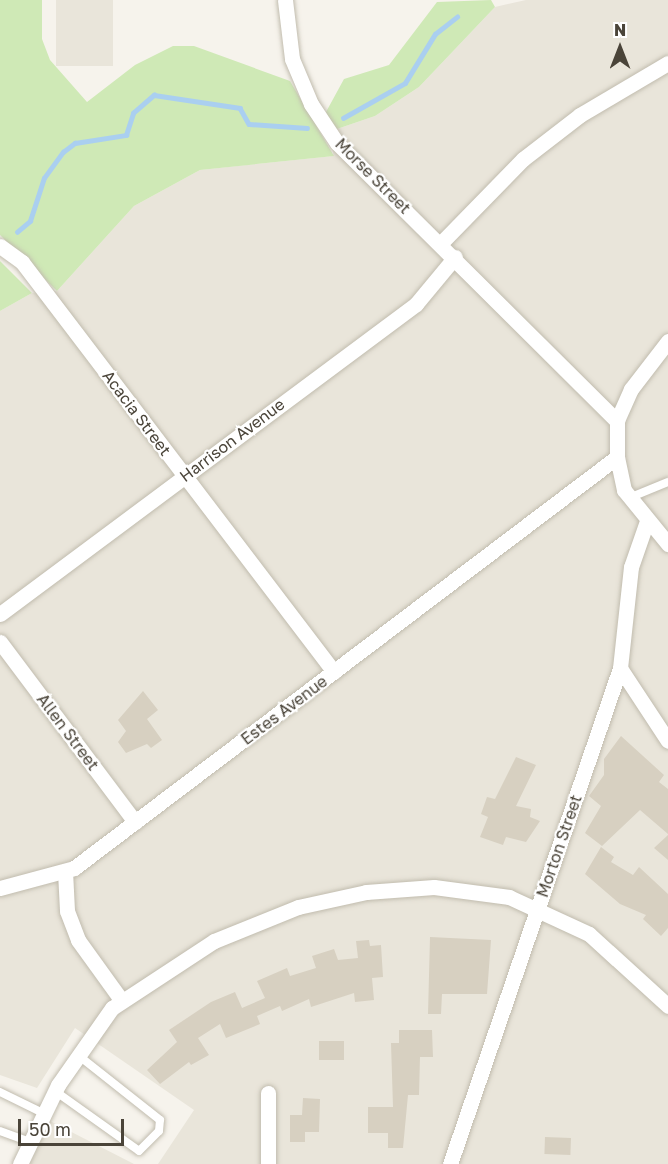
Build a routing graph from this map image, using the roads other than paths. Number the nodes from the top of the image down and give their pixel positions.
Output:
1 (285, 0) edge
2 (668, 63) edge
3 (441, 243) junction
4 (0, 246) edge
5 (455, 257) junction
6 (668, 341) edge
7 (617, 421) junction
8 (617, 457) junction
9 (184, 475) junction
10 (668, 482) edge
11 (629, 498) junction
12 (646, 524) junction
13 (668, 544) edge
14 (0, 614) edge
15 (0, 642) edge
16 (620, 668) junction
17 (334, 672) junction
18 (668, 741) edge
19 (135, 822) junction
20 (65, 871) junction
21 (0, 888) edge
22 (539, 907) junction
23 (122, 1001) junction
24 (668, 1006) edge
25 (78, 1055) junction
26 (55, 1091) junction
27 (0, 1092) edge
28 (268, 1093) dead end
29 (43, 1113) junction
30 (0, 1131) edge
31 (30, 1142) junction
32 (20, 1164) edge
33 (268, 1164) edge
34 (450, 1164) edge

1 - 3 street, Morse Street
2 - 3 street
3 - 5 street, Morse Street
4 - 9 street, Acacia Street
5 - 7 street
5 - 9 street, Harrison Avenue
6 - 7 street
7 - 8 street
8 - 11 street
8 - 17 street, Estes Avenue
9 - 14 street, Harrison Avenue
9 - 17 street, Acacia Street
10 - 11 lane
11 - 12 street
12 - 13 street
12 - 16 street, Morton Street
15 - 19 street, Allen Street
16 - 18 street
16 - 22 street, Morton Street
17 - 19 street, Estes Avenue
19 - 20 street, Estes Avenue
20 - 21 street
20 - 23 street
22 - 23 street
22 - 24 street
22 - 34 street, Morton Street
23 - 25 street
25 - 26 street
25 - 26 lane
26 - 29 street
27 - 29 lane
28 - 33 street
29 - 31 street
30 - 31 lane
31 - 32 street

